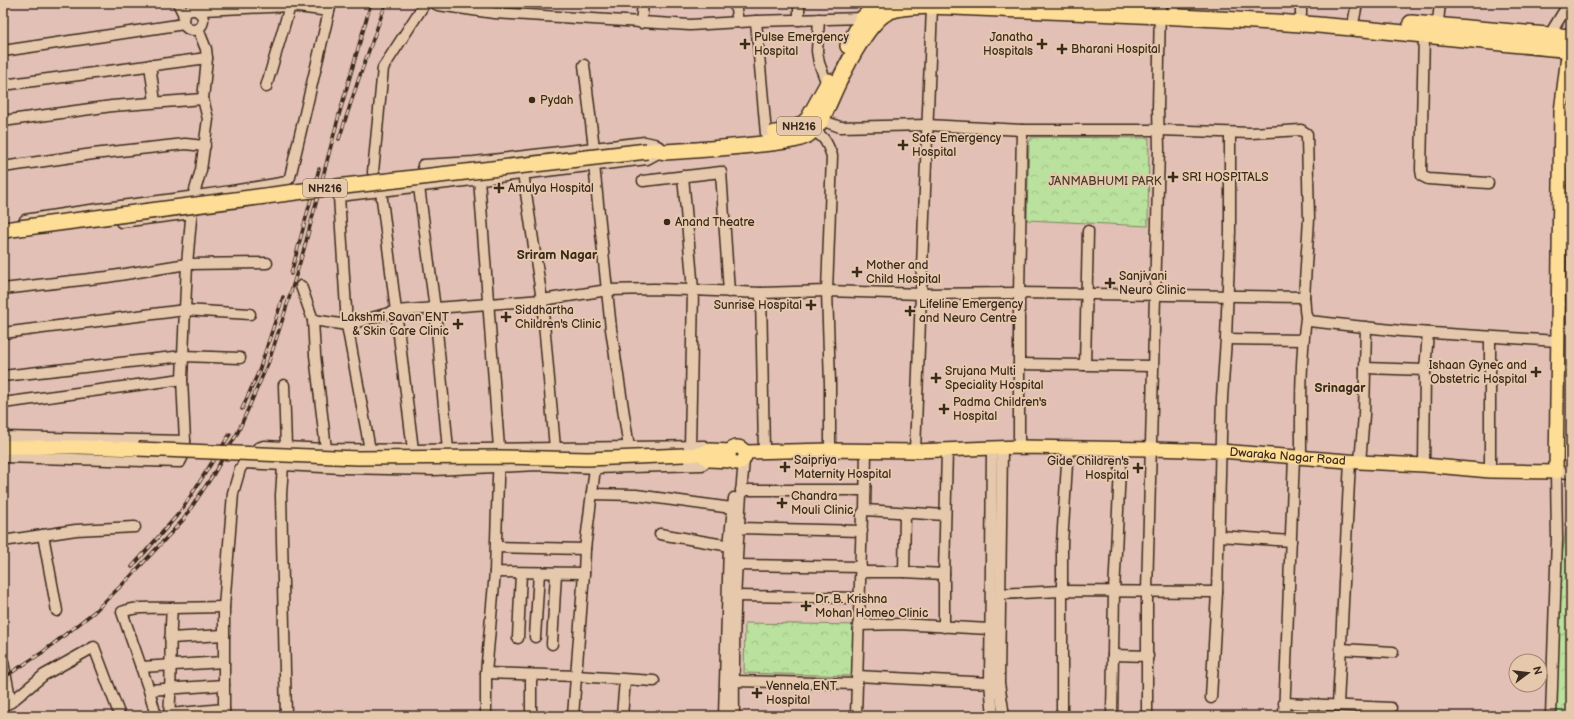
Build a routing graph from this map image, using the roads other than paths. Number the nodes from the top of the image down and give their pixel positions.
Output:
1 (178, 3) edge
2 (425, 3) edge
3 (434, 3) edge
4 (643, 3) edge
5 (735, 3) edge
6 (799, 3) edge
7 (1078, 3) edge
8 (1357, 3) edge
9 (1440, 3) edge
10 (1569, 3) edge
11 (290, 6) junction
12 (932, 6) junction
13 (330, 7) edge
14 (873, 9) edge
15 (1301, 9) edge
16 (1168, 10) edge
17 (199, 12) junction
18 (1354, 18) junction
19 (819, 19) junction
20 (184, 20) junction
21 (799, 20) junction
22 (756, 21) junction
23 (738, 22) junction
24 (641, 23) junction
25 (198, 29) junction
26 (1433, 32) junction
27 (1550, 34) junction
28 (1570, 43) edge
29 (3, 51) edge
30 (207, 58) junction
31 (150, 65) junction
32 (584, 65) dead end
33 (827, 84) junction
34 (3, 85) edge
35 (266, 87) dead end
36 (203, 99) junction
37 (154, 102) junction
38 (3, 121) edge
39 (812, 125) junction
40 (927, 125) junction
41 (1022, 130) junction
42 (1159, 130) junction
43 (1230, 133) junction
44 (766, 134) junction
45 (205, 146) junction
46 (594, 148) junction
47 (656, 150) junction
48 (423, 165) dead end
49 (594, 165) junction
50 (3, 167) edge
51 (523, 173) junction
52 (683, 176) junction
53 (478, 179) junction
54 (643, 181) dead end
55 (1488, 183) dead end
56 (419, 187) junction
57 (381, 191) junction
58 (193, 198) junction
59 (192, 213) junction
60 (3, 230) edge
61 (1088, 231) dead end
62 (267, 263) dead end
63 (188, 264) junction
64 (302, 286) dead end
65 (3, 289) edge
66 (608, 290) junction
67 (693, 290) junction
68 (827, 291) junction
69 (729, 292) junction
70 (761, 293) junction
71 (1019, 293) junction
72 (922, 294) junction
73 (1086, 294) junction
74 (1154, 295) junction
75 (1228, 297) junction
76 (1304, 297) junction
77 (542, 300) junction
78 (488, 304) junction
79 (435, 309) junction
80 (185, 310) junction
81 (396, 311) junction
82 (250, 314) dead end
83 (1306, 318) junction
84 (313, 320) junction
85 (347, 325) junction
86 (1366, 327) junction
87 (3, 333) edge
88 (1428, 333) junction
89 (1490, 337) junction
90 (1226, 339) junction
91 (1303, 340) junction
92 (1557, 341) junction
93 (183, 356) junction
94 (240, 358) dead end
95 (1019, 364) junction
96 (1085, 365) junction
97 (1153, 366) junction
98 (1365, 368) junction
99 (1425, 370) junction
100 (3, 376) edge
101 (182, 379) junction
102 (284, 385) dead end
103 (3, 403) edge
104 (3, 437) edge
105 (185, 441) junction
106 (3, 447) edge
107 (286, 447) junction
108 (499, 448) junction
109 (555, 448) junction
110 (629, 448) junction
111 (997, 448) junction
112 (1019, 448) junction
113 (1068, 448) junction
114 (326, 449) junction
115 (1122, 449) junction
116 (1151, 449) junction
117 (370, 450) junction
118 (414, 450) junction
119 (448, 450) junction
120 (830, 450) junction
121 (866, 450) junction
122 (947, 450) junction
123 (687, 451) junction
124 (915, 451) junction
125 (1221, 451) junction
126 (764, 452) junction
127 (706, 455) junction
128 (3, 457) edge
129 (1298, 457) junction
130 (737, 458) junction
131 (1355, 461) junction
132 (283, 465) junction
133 (1424, 465) junction
134 (242, 466) junction
135 (498, 467) junction
136 (595, 468) junction
137 (1490, 471) junction
138 (1556, 472) junction
139 (1571, 473) edge
140 (741, 490) junction
141 (865, 490) junction
142 (592, 494) junction
143 (736, 509) junction
144 (865, 510) junction
145 (905, 513) junction
146 (945, 514) junction
147 (135, 527) dead end
148 (739, 528) junction
149 (862, 531) junction
150 (660, 534) dead end
151 (43, 535) junction
152 (1219, 536) junction
153 (3, 540) edge
154 (1291, 541) junction
155 (734, 546) junction
156 (496, 547) junction
157 (585, 549) junction
158 (737, 565) junction
159 (861, 570) junction
160 (495, 572) junction
161 (904, 572) junction
162 (521, 573) junction
163 (539, 573) junction
164 (556, 573) junction
165 (584, 573) junction
166 (944, 574) junction
167 (1061, 591) junction
168 (1147, 591) junction
169 (1114, 592) junction
170 (1218, 592) junction
171 (1000, 594) junction
172 (735, 596) junction
173 (859, 598) junction
174 (224, 607) junction
175 (172, 608) junction
176 (57, 612) dead end
177 (858, 625) junction
178 (944, 627) junction
179 (989, 630) junction
180 (224, 635) junction
181 (170, 638) junction
182 (518, 638) dead end
183 (534, 638) dead end
184 (552, 644) dead end
185 (1342, 650) junction
186 (1393, 652) dead end
187 (1113, 655) junction
188 (1148, 656) junction
189 (3, 662) edge
190 (224, 662) junction
191 (171, 665) junction
192 (141, 667) junction
193 (486, 673) junction
194 (531, 675) junction
195 (576, 676) junction
196 (625, 680) junction
197 (857, 680) junction
198 (654, 681) dead end
199 (733, 681) junction
200 (990, 683) junction
201 (224, 685) junction
202 (171, 689) junction
203 (148, 690) junction
204 (1210, 698) dead end
205 (1284, 703) junction
206 (7, 704) edge
207 (1338, 705) junction
208 (1391, 708) dead end
209 (224, 712) edge
210 (169, 715) edge
211 (120, 716) edge
212 (156, 716) edge
213 (286, 716) edge
214 (486, 716) edge
215 (531, 716) edge
216 (573, 716) edge
217 (622, 716) edge
218 (724, 716) edge
219 (734, 716) edge
220 (856, 716) edge
221 (993, 716) edge
222 (1004, 716) edge
223 (1062, 716) edge
224 (1112, 716) edge
225 (1148, 716) edge
226 (1284, 716) edge
227 (1551, 716) edge

1 - 20 street
2 - 57 street
3 - 24 street
4 - 24 street
5 - 23 street
6 - 21 street
7 - 16 highway, NH216
8 - 18 street
9 - 26 street
10 - 27 street
11 - 13 street
11 - 17 street
11 - 35 street
12 - 14 highway, NH216
12 - 16 highway, NH216
12 - 40 street
13 - 58 street
14 - 19 street
14 - 33 highway, NH216
14 - 39 highway, NH216
15 - 16 highway, NH216
15 - 18 highway, NH216
16 - 26 highway, NH216
16 - 42 street
17 - 20 street
17 - 25 street
18 - 26 highway, NH216
19 - 21 street
19 - 33 street
20 - 25 street
20 - 29 street
21 - 22 street
22 - 23 street
22 - 44 street
23 - 24 street
25 - 30 street
26 - 27 highway, NH216
26 - 28 highway, NH216
26 - 55 street
27 - 28 highway, NH216
28 - 92 main road
30 - 31 street
30 - 36 street
31 - 34 street
31 - 37 street
32 - 46 street
33 - 39 highway, NH216
36 - 37 street
36 - 45 street
37 - 38 street
39 - 40 street
39 - 44 highway, NH216
39 - 47 highway, NH216
39 - 68 street
40 - 41 street
40 - 72 street
41 - 42 street
41 - 71 street
42 - 43 street
42 - 74 street
43 - 75 street
43 - 76 street
44 - 47 highway, NH216
45 - 50 street
45 - 58 street
46 - 47 street
46 - 48 street
47 - 49 street
47 - 60 highway, NH216, bridge
49 - 51 street
49 - 66 street
51 - 53 street
51 - 77 street
52 - 54 street
52 - 67 street
52 - 69 street
53 - 56 street
53 - 78 street
56 - 57 street
56 - 79 street
57 - 81 street
57 - 85 street
58 - 59 street
58 - 60 street
59 - 60 street
59 - 63 street
61 - 73 street
62 - 63 street
63 - 65 street
63 - 80 street
64 - 84 street
66 - 67 street
66 - 77 street
66 - 110 street
67 - 69 street
67 - 123 street
68 - 70 street
68 - 72 street
68 - 120 street
69 - 70 street
70 - 126 street
71 - 72 street
71 - 73 street
71 - 95 street
72 - 124 street
73 - 74 street
73 - 96 street
74 - 75 street
74 - 97 street
75 - 76 street
75 - 90 street
76 - 83 street
77 - 78 street
77 - 109 street
78 - 79 street
78 - 108 street
79 - 81 street
79 - 119 street
80 - 82 street
80 - 87 street
80 - 93 street
81 - 85 street
81 - 118 street
83 - 86 street
83 - 91 street
84 - 85 street
84 - 114 street
85 - 117 street
86 - 88 street
86 - 98 street
88 - 89 street
88 - 99 street
89 - 92 street
89 - 137 street
90 - 91 street
90 - 125 street
91 - 129 street
92 - 138 main road
93 - 94 street
93 - 100 street
93 - 101 street
95 - 96 street
95 - 112 street
96 - 97 street
97 - 116 street
98 - 99 street
98 - 131 street
99 - 133 street
101 - 103 street
101 - 105 street
102 - 107 street
104 - 105 street
105 - 128 street
106 - 123 main road, Dwaraka Nagar Road, bridge
107 - 114 street
107 - 134 street
108 - 109 street
108 - 119 street
108 - 135 street
109 - 110 street
110 - 123 street
111 - 112 main road, Dwaraka Nagar Road
111 - 122 main road, Dwaraka Nagar Road
111 - 171 street
111 - 179 street
112 - 113 main road, Dwaraka Nagar Road
113 - 115 main road, Dwaraka Nagar Road
113 - 167 street
114 - 117 street
115 - 116 main road, Dwaraka Nagar Road
115 - 169 street
116 - 125 main road, Dwaraka Nagar Road
116 - 168 street
117 - 118 street
118 - 119 street
120 - 121 main road, Dwaraka Nagar Road
120 - 126 main road, Dwaraka Nagar Road
121 - 124 main road, Dwaraka Nagar Road
121 - 141 street
122 - 124 main road, Dwaraka Nagar Road
122 - 146 street
123 - 127 main road, Dwaraka Nagar Road
125 - 129 main road, Dwaraka Nagar Road
125 - 152 street
126 - 130 main road, Dwaraka Nagar Road
127 - 130 main road, Dwaraka Nagar Road
127 - 136 street
129 - 131 main road, Dwaraka Nagar Road
129 - 154 street
130 - 140 street
130 - 143 street
131 - 133 main road, Dwaraka Nagar Road
131 - 185 street
132 - 134 street
132 - 135 street
132 - 213 street
133 - 137 main road, Dwaraka Nagar Road
134 - 174 street
135 - 136 street
135 - 156 street
136 - 142 street
137 - 138 main road, Dwaraka Nagar Road
138 - 139 street
138 - 227 street
140 - 141 street
140 - 143 street
141 - 144 street
142 - 143 street
142 - 157 street
143 - 148 street
143 - 155 street
144 - 145 street
144 - 149 street
145 - 146 street
145 - 161 street
146 - 166 street
147 - 151 street
148 - 149 street
148 - 155 street
149 - 159 street
150 - 155 street
151 - 153 street
151 - 176 street
152 - 154 street
152 - 170 street
154 - 205 street
155 - 158 street
155 - 218 street
156 - 157 street
156 - 160 street
157 - 165 street
158 - 159 street
158 - 172 street
159 - 161 street
159 - 173 street
160 - 162 street
160 - 193 street
161 - 166 street
162 - 163 street
162 - 182 street
163 - 164 street
163 - 183 street
164 - 165 street
164 - 184 street
165 - 195 street
166 - 178 street
167 - 169 street
167 - 171 street
167 - 223 street
168 - 169 street
168 - 170 street
168 - 188 street
169 - 187 street
170 - 204 street
171 - 222 street
172 - 173 street
172 - 199 street
173 - 177 street
174 - 175 street
174 - 180 street
175 - 181 street
175 - 192 street
177 - 178 street
177 - 197 street
178 - 179 street
179 - 200 street
180 - 181 street
180 - 190 street
181 - 191 street
185 - 186 street
185 - 207 street
187 - 188 street
187 - 224 street
188 - 225 street
189 - 206 street
190 - 191 street
190 - 201 street
191 - 192 street
191 - 202 street
192 - 203 street
193 - 194 street
193 - 214 street
194 - 195 street
194 - 215 street
195 - 196 street
195 - 216 street
196 - 198 street
196 - 217 street
197 - 199 street
197 - 200 street
197 - 220 street
199 - 219 street
200 - 221 street
201 - 202 street
201 - 209 street
202 - 203 street
202 - 210 street
203 - 212 street
205 - 207 street
205 - 226 street
206 - 211 street
207 - 208 street
209 - 210 street

